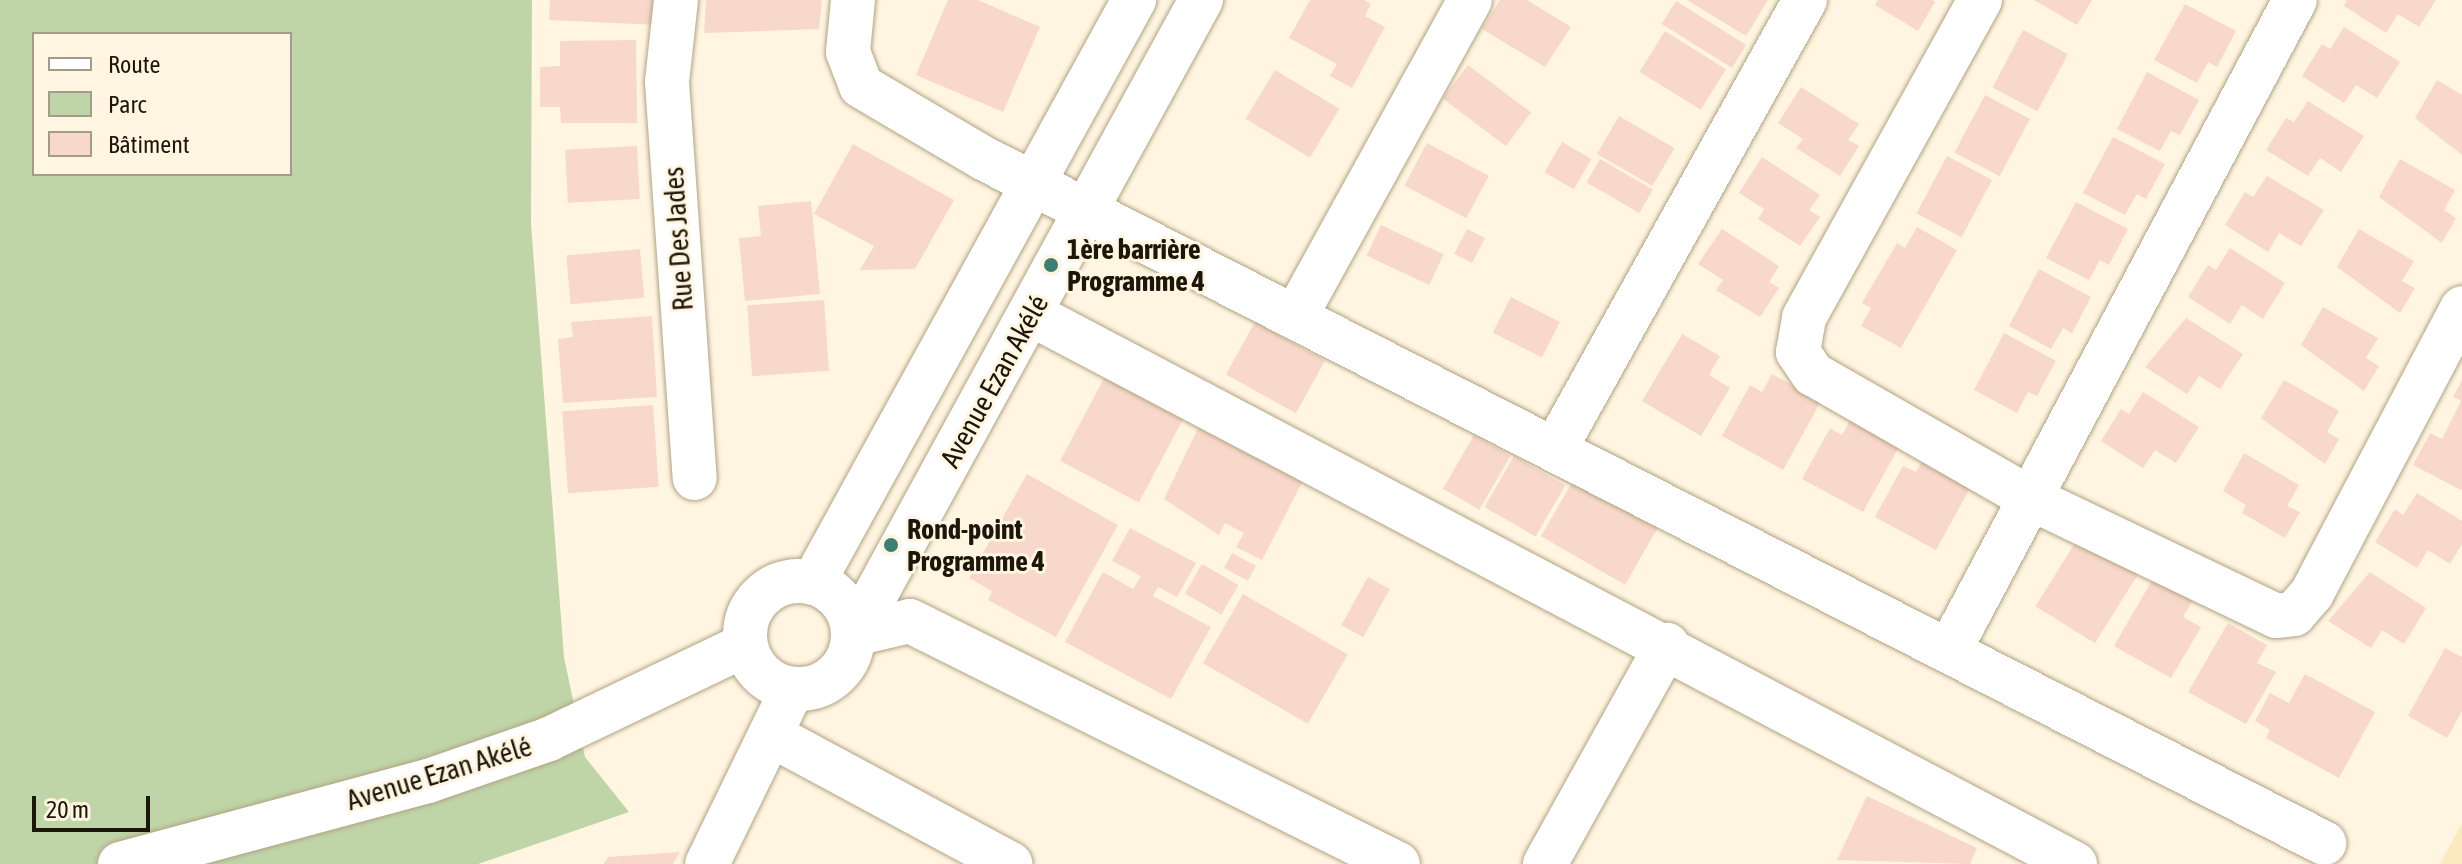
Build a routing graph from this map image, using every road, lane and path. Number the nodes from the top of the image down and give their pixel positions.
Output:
1 (676, 0) edge
2 (853, 0) edge
3 (1134, 0) edge
4 (1201, 0) edge
5 (1470, 0) edge
6 (1805, 0) edge
7 (1980, 0) edge
8 (2295, 0) edge
9 (1036, 185) junction
10 (1087, 213) junction
11 (2462, 308) edge
12 (1031, 314) junction
13 (1295, 317) junction
14 (1555, 449) junction
15 (695, 478) dead end
16 (2028, 497) junction
17 (813, 583) junction
18 (854, 634) junction
19 (745, 645) junction
20 (1667, 645) junction
21 (1949, 651) junction
22 (792, 690) junction
23 (771, 735) junction
24 (2324, 843) dead end
25 (120, 864) edge
26 (707, 864) edge
27 (1011, 864) edge
28 (1398, 864) edge
29 (1545, 864) edge
30 (2075, 864) edge

1 - 15 street, Rue Des Jades
2 - 9 street
3 - 9 street, Avenue Ezan Akélé
4 - 10 street, Avenue Ezan Akélé
5 - 13 street
6 - 14 street
7 - 16 street
8 - 16 street
9 - 10 street
9 - 17 street, Avenue Ezan Akélé
10 - 12 street, Avenue Ezan Akélé
10 - 13 street
11 - 16 street
12 - 18 street, Avenue Ezan Akélé
12 - 20 street
13 - 14 street
14 - 21 street
16 - 21 street
17 - 18 street
17 - 19 street
18 - 22 street
18 - 28 street
19 - 22 street
19 - 25 street, Avenue Ezan Akélé
20 - 29 street
20 - 30 street
21 - 24 street
22 - 23 street
23 - 26 street
23 - 27 street

